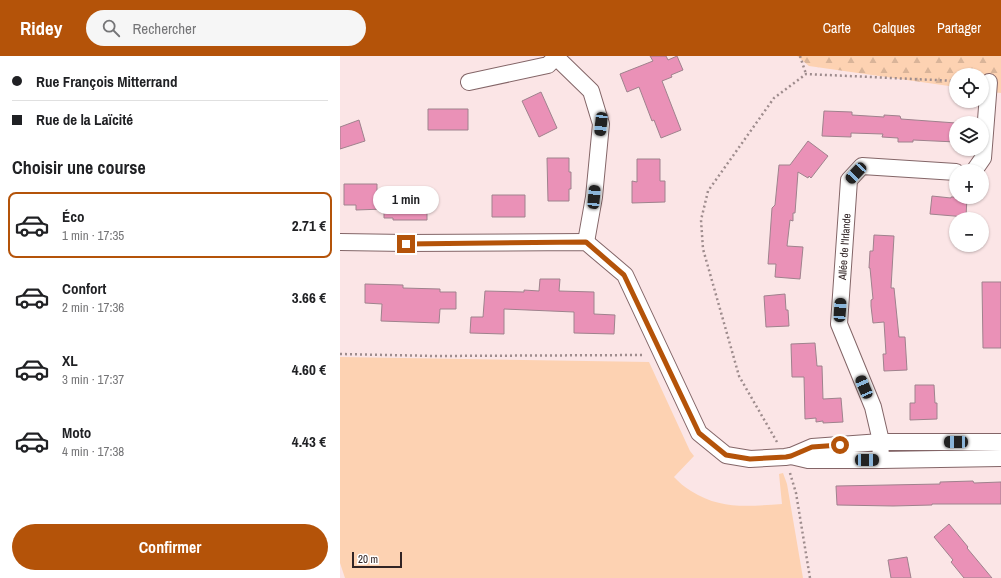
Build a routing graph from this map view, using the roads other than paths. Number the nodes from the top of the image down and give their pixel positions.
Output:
1 (556, 56) edge
2 (469, 82) dead end
3 (987, 108) edge
4 (979, 164) edge
5 (949, 172) edge
6 (340, 242) edge
7 (586, 242) junction
8 (881, 442) junction
9 (1001, 442) edge
10 (788, 456) junction
11 (1001, 458) edge
12 (881, 460) junction

1 - 2 street
1 - 7 street
3 - 4 street
5 - 8 street, Allée de l'Irlande
6 - 7 street
7 - 10 street
8 - 9 street
8 - 10 street
8 - 12 street
10 - 12 street
11 - 12 street

